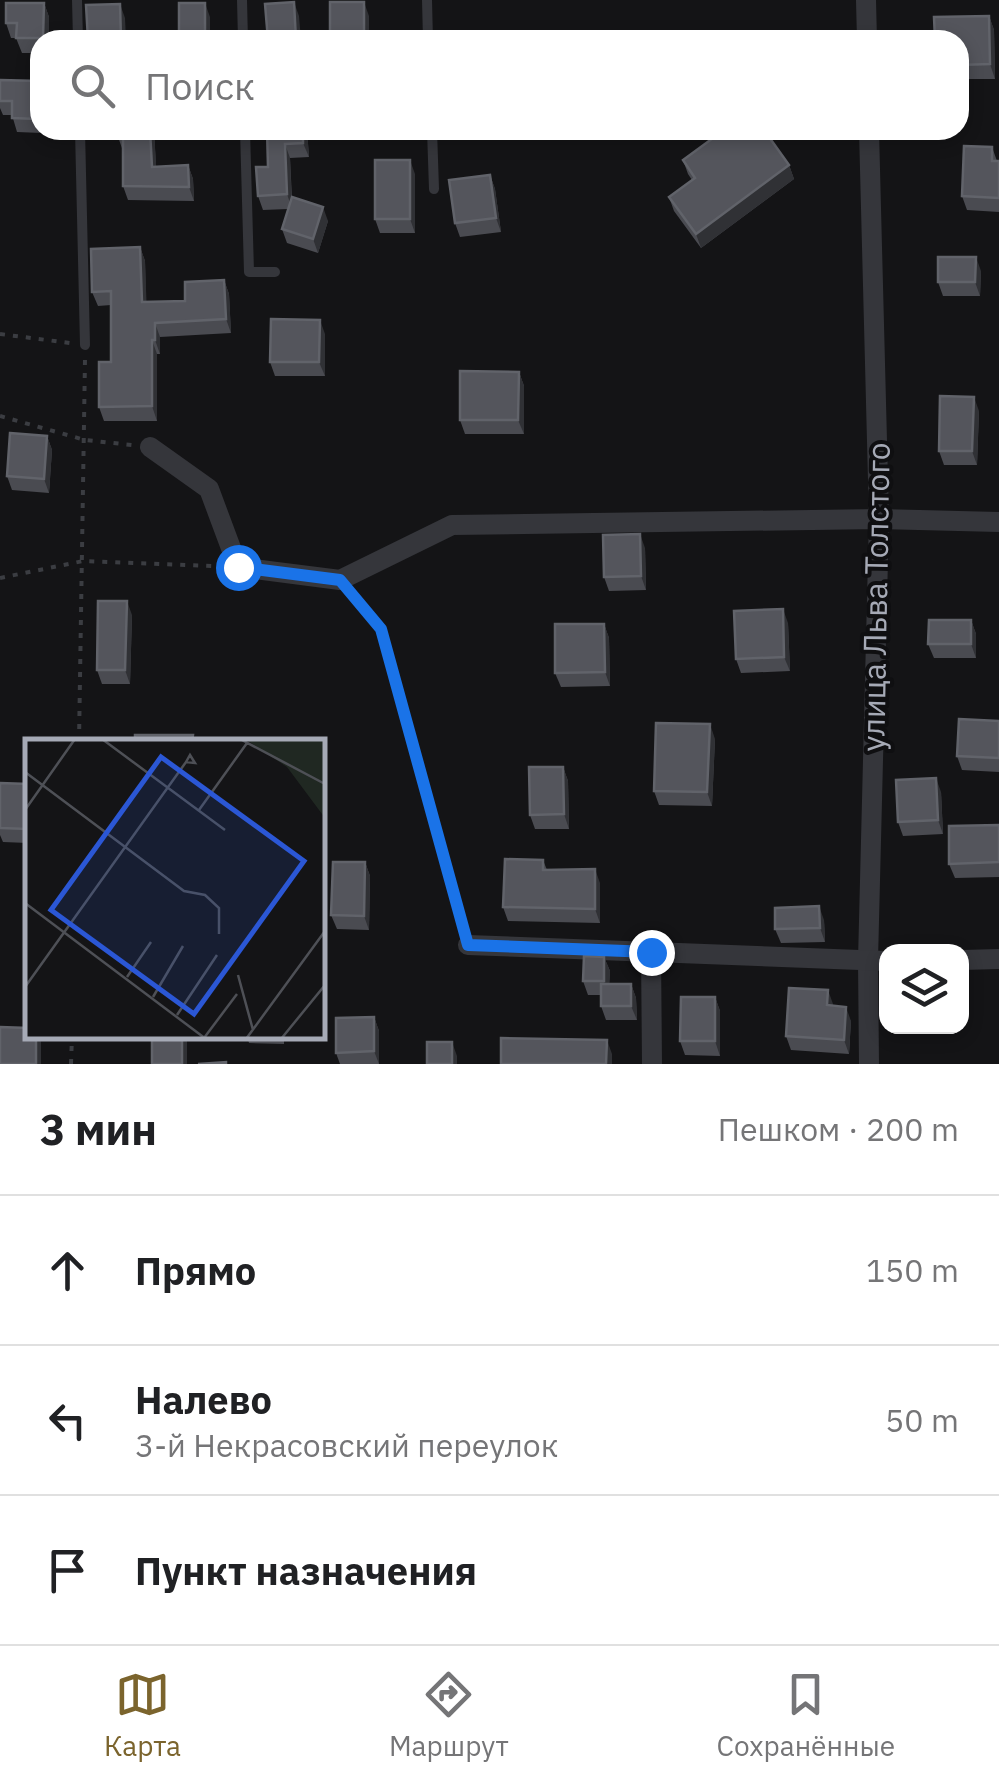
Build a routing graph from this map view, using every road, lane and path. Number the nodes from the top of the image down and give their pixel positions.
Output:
1 (77, 0) edge
2 (242, 0) edge
3 (427, 0) edge
4 (866, 0) edge
5 (78, 30) edge
6 (243, 30) edge
7 (428, 30) edge
8 (867, 30) edge
9 (80, 140) edge
10 (246, 140) edge
11 (432, 140) edge
12 (869, 140) edge
13 (434, 188) dead end
14 (275, 272) dead end
15 (0, 334) edge
16 (86, 345) junction
17 (0, 416) edge
18 (86, 440) junction
19 (150, 447) joint
20 (879, 519) junction
21 (999, 522) edge
22 (83, 561) junction
23 (238, 567) junction
24 (0, 578) edge
25 (340, 580) junction
26 (79, 739) edge
27 (468, 945) joint
28 (651, 952) junction
29 (999, 959) edge
30 (969, 960) edge
31 (877, 961) edge
32 (72, 1039) edge
33 (71, 1064) edge
34 (652, 1064) edge
35 (869, 1064) edge

1 - 5 lane
2 - 6 lane
3 - 7 lane
4 - 8 street
9 - 16 lane
10 - 14 lane
11 - 13 lane
12 - 20 street, улица Льва Толстого
15 - 16 path
16 - 18 path
17 - 18 path
18 - 19 path
18 - 22 path
19 - 23 street
20 - 21 street
20 - 25 street
20 - 31 street, улица Льва Толстого
22 - 23 path
22 - 24 path
22 - 26 path
23 - 25 street
25 - 27 path
27 - 28 street
28 - 31 street
28 - 34 street
29 - 30 street
31 - 35 street, улица Льва Толстого
32 - 33 path

